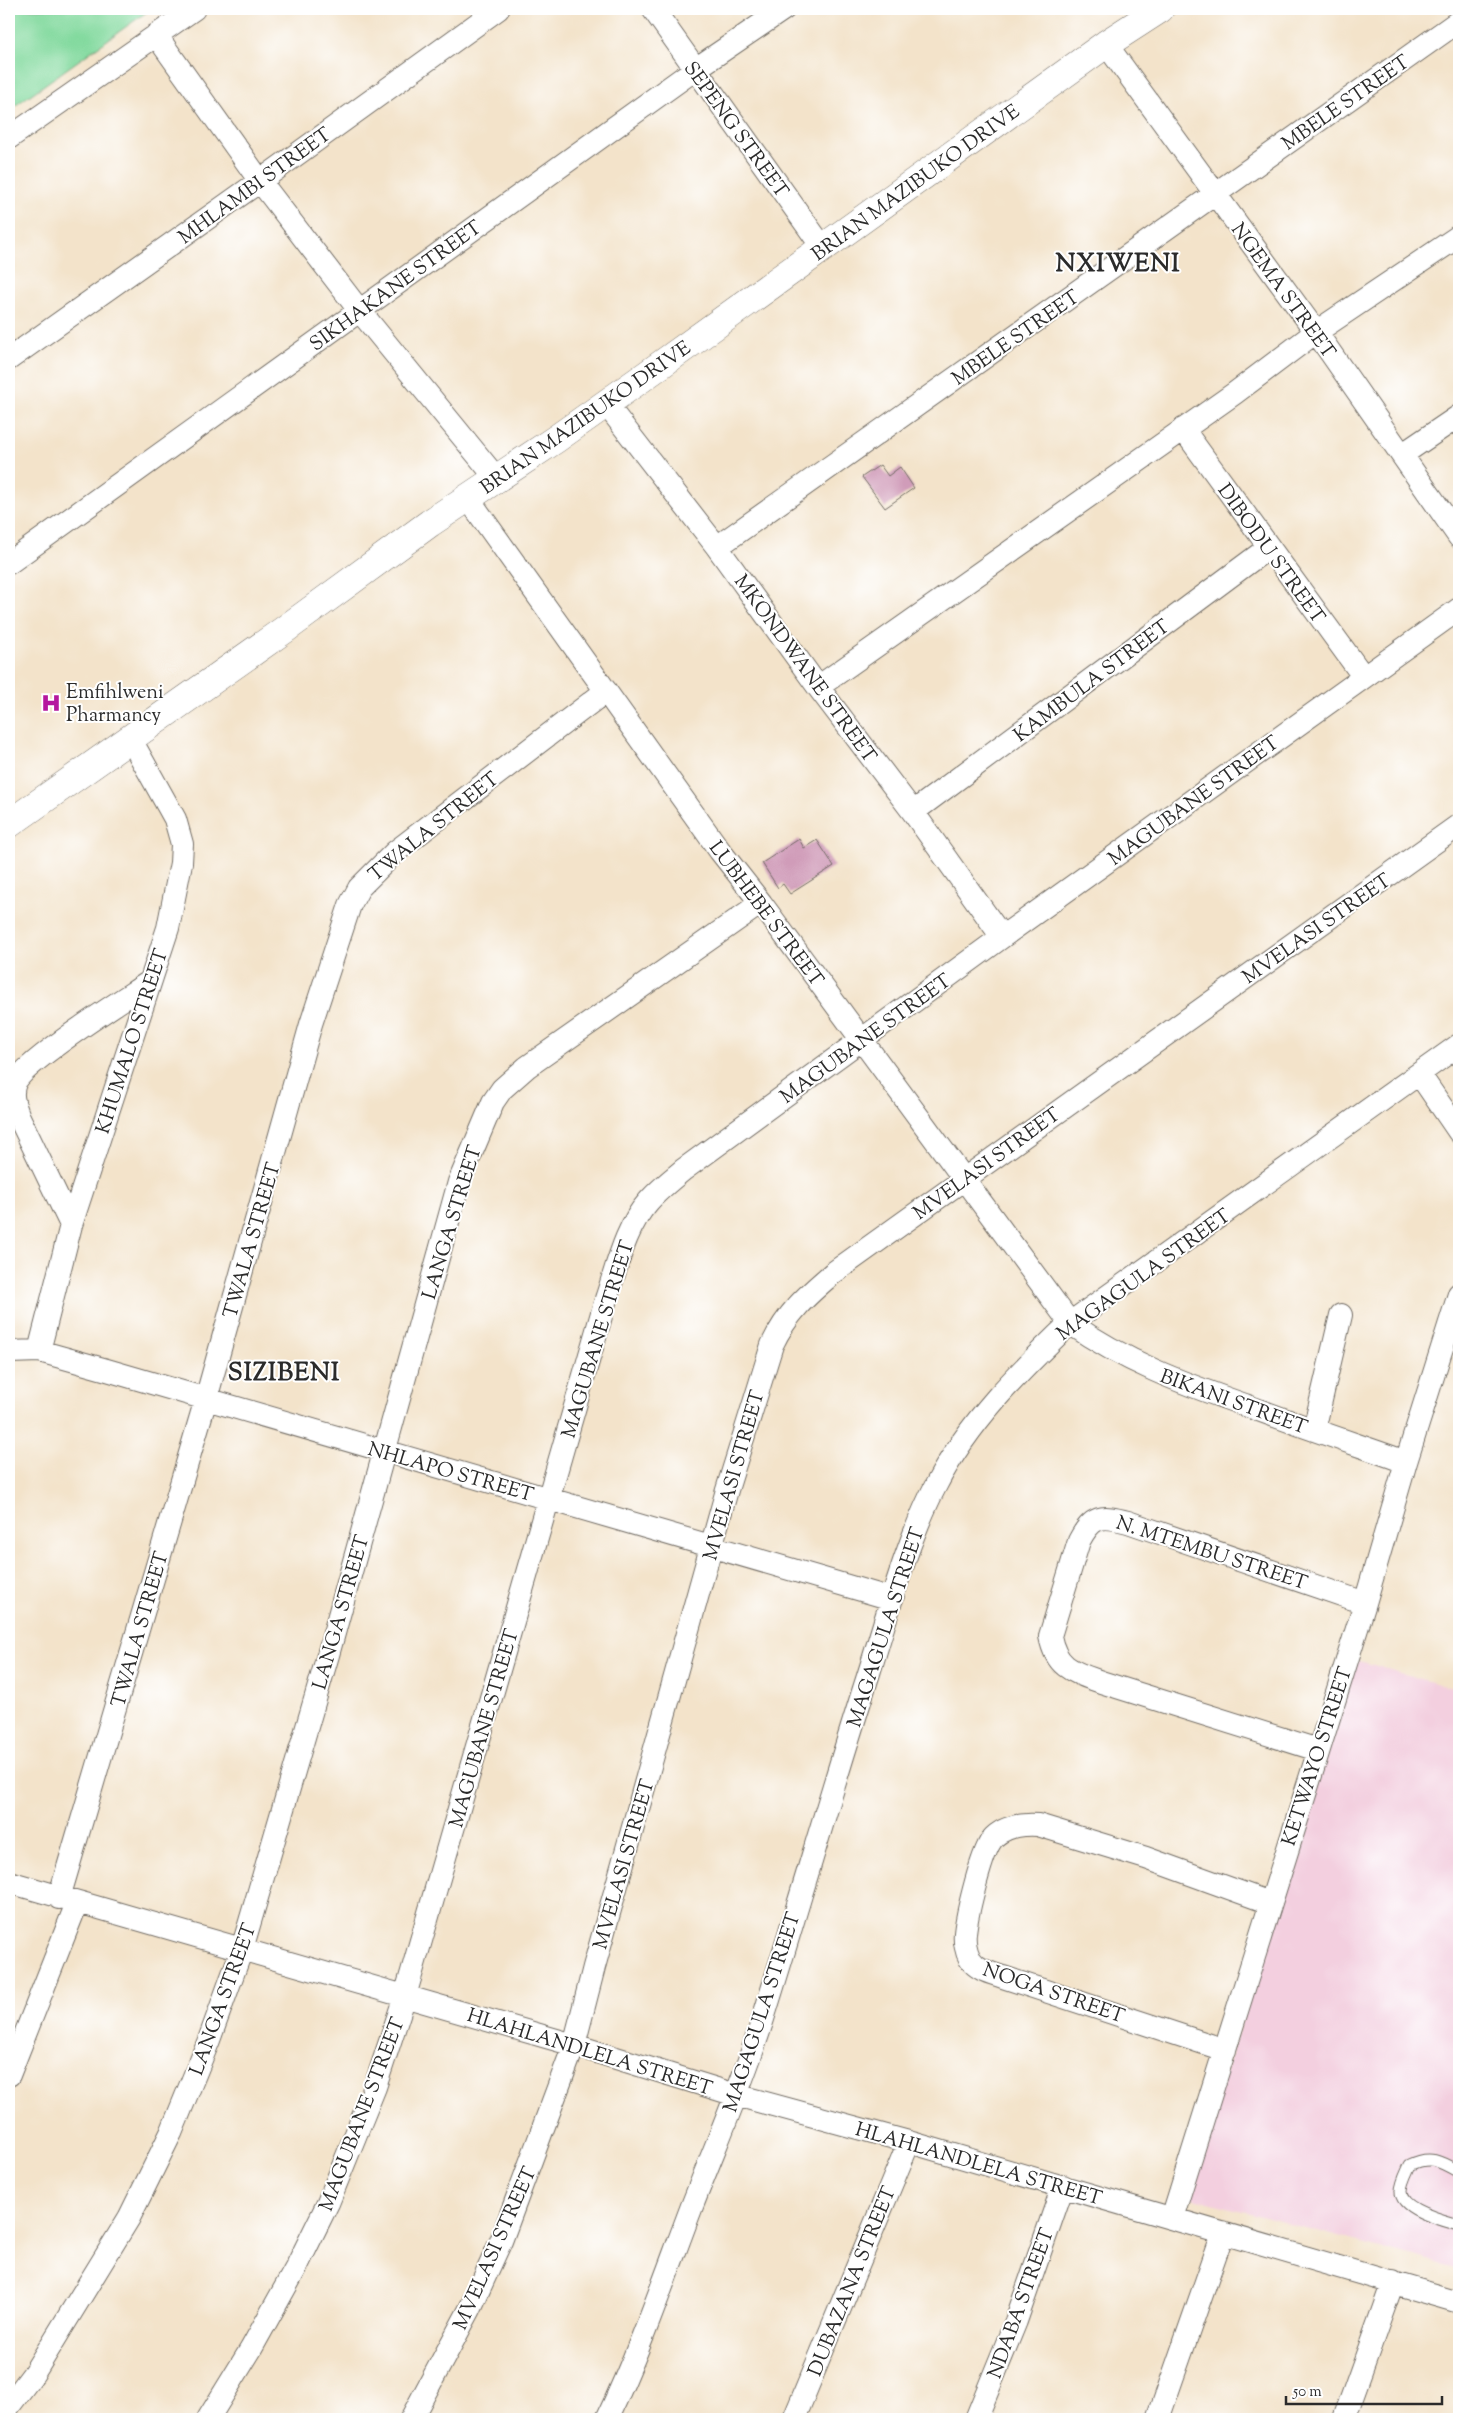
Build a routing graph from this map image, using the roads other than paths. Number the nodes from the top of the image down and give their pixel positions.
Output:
1 (194, 9) edge
2 (498, 9) edge
3 (653, 9) edge
4 (784, 9) edge
5 (1160, 9) edge
6 (1459, 21) edge
7 (156, 35) junction
8 (1106, 44) junction
9 (694, 70) junction
10 (9, 138) edge
11 (260, 182) junction
12 (1214, 194) junction
13 (1459, 236) edge
14 (823, 248) junction
15 (358, 310) junction
16 (1316, 332) junction
17 (9, 359) edge
18 (606, 404) junction
19 (1459, 416) edge
20 (1183, 429) junction
21 (1403, 454) junction
22 (497, 479) junction
23 (468, 498) junction
24 (1459, 537) edge
25 (717, 547) junction
26 (1268, 548) junction
27 (9, 563) edge
28 (1459, 609) edge
29 (1363, 676) junction
30 (818, 686) junction
31 (606, 691) junction
32 (130, 738) junction
33 (913, 812) junction
34 (9, 824) edge
35 (1459, 826) edge
36 (760, 903) junction
37 (1002, 937) junction
38 (150, 982) junction
39 (863, 1040) junction
40 (1459, 1045) edge
41 (1420, 1075) junction
42 (1459, 1132) edge
43 (965, 1178) junction
44 (71, 1225) junction
45 (1459, 1294) edge
46 (1341, 1315) dead end
47 (1070, 1323) junction
48 (39, 1351) junction
49 (9, 1352) edge
50 (206, 1400) junction
51 (1314, 1430) junction
52 (386, 1452) junction
53 (1406, 1462) junction
54 (548, 1498) junction
55 (712, 1547) junction
56 (892, 1599) junction
57 (1365, 1603) junction
58 (1318, 1750) junction
59 (9, 1882) edge
60 (68, 1900) junction
61 (1270, 1903) junction
62 (242, 1949) junction
63 (405, 1996) junction
64 (574, 2046) junction
65 (1225, 2050) junction
66 (9, 2075) edge
67 (736, 2095) junction
68 (909, 2142) junction
69 (1459, 2172) edge
70 (1063, 2186) junction
71 (1172, 2218) junction
72 (1459, 2225) edge
73 (1223, 2233) junction
74 (1393, 2282) junction
75 (1459, 2302) edge
76 (9, 2406) edge
77 (208, 2419) edge
78 (411, 2419) edge
79 (607, 2419) edge
80 (794, 2419) edge
81 (976, 2419) edge
82 (1158, 2419) edge
83 (1344, 2419) edge

1 - 7 street
2 - 11 street, MHLAMBI STREET
3 - 9 street, SEPENG STREET
4 - 9 street, SIKHAKANE STREET
5 - 8 street, BRIAN MAZIBUKO DRIVE
6 - 12 street, MBELE STREET
7 - 10 street
7 - 11 street
8 - 12 street, NGEMA STREET
8 - 14 street, BRIAN MAZIBUKO DRIVE
9 - 14 street, SEPENG STREET
9 - 15 street, SIKHAKANE STREET
11 - 15 street
11 - 17 street, MHLAMBI STREET
12 - 16 street, NGEMA STREET
12 - 25 street, MBELE STREET
13 - 16 street
14 - 18 street, BRIAN MAZIBUKO DRIVE
15 - 22 street
15 - 27 street, SIKHAKANE STREET
16 - 20 street
16 - 21 street, NGEMA STREET
18 - 22 street, BRIAN MAZIBUKO DRIVE
18 - 25 street, MKONDWANE STREET
19 - 21 street
20 - 26 street, DIBODU STREET
20 - 30 street
21 - 24 street, NGEMA STREET
22 - 23 street, BRIAN MAZIBUKO DRIVE
23 - 31 street, LUBHEBE STREET
23 - 32 street, BRIAN MAZIBUKO DRIVE
25 - 30 street, MKONDWANE STREET
26 - 29 street, DIBODU STREET
26 - 33 street, KAMBULA STREET
28 - 29 street, MAGUBANE STREET
29 - 37 street, MAGUBANE STREET
30 - 33 street, MKONDWANE STREET
31 - 36 street, LUBHEBE STREET
31 - 50 street, TWALA STREET
32 - 34 street, BRIAN MAZIBUKO DRIVE
32 - 38 street, KHUMALO STREET
33 - 37 street, MKONDWANE STREET
35 - 43 street, MVELASI STREET
36 - 39 street, LUBHEBE STREET
36 - 52 street, LANGA STREET
37 - 39 street, MAGUBANE STREET
38 - 44 street, KHUMALO STREET
38 - 44 street
39 - 43 street, LUBHEBE STREET
39 - 54 street, MAGUBANE STREET
40 - 41 street, MAGAGULA STREET
41 - 42 street
41 - 47 street, MAGAGULA STREET
43 - 47 street, LUBHEBE STREET
43 - 55 street, MVELASI STREET
44 - 48 street, KHUMALO STREET
45 - 53 street, KETWAYO STREET
46 - 51 street
47 - 51 street, BIKANI STREET
47 - 56 street, MAGAGULA STREET
48 - 49 street, NHLAPO STREET
48 - 50 street, NHLAPO STREET
50 - 52 street, NHLAPO STREET
50 - 60 street, TWALA STREET
51 - 53 street, BIKANI STREET
52 - 54 street, NHLAPO STREET
52 - 62 street, LANGA STREET
53 - 57 street, KETWAYO STREET
54 - 55 street, NHLAPO STREET
54 - 63 street, MAGUBANE STREET
55 - 56 street, NHLAPO STREET
55 - 64 street, MVELASI STREET
56 - 67 street, MAGAGULA STREET
57 - 58 street, KETWAYO STREET
57 - 58 street, N. MTEMBU STREET
58 - 61 street, KETWAYO STREET
59 - 60 street, HLAHLANDLELA STREET
60 - 62 street, HLAHLANDLELA STREET
60 - 66 street, TWALA STREET
61 - 65 street, KETWAYO STREET
61 - 65 street, NOGA STREET
62 - 63 street, HLAHLANDLELA STREET
62 - 76 street, LANGA STREET
63 - 64 street, HLAHLANDLELA STREET
63 - 77 street, MAGUBANE STREET
64 - 67 street, HLAHLANDLELA STREET
64 - 78 street, MVELASI STREET
65 - 71 street, KETWAYO STREET
67 - 68 street, HLAHLANDLELA STREET
67 - 79 street, MAGAGULA STREET
68 - 70 street, HLAHLANDLELA STREET
68 - 80 street, DUBAZANA STREET
69 - 72 lane
70 - 71 street, HLAHLANDLELA STREET
70 - 81 street, NDABA STREET
71 - 73 street, HLAHLANDLELA STREET
73 - 74 street, HLAHLANDLELA STREET
73 - 82 street
74 - 75 street, HLAHLANDLELA STREET
74 - 83 street

